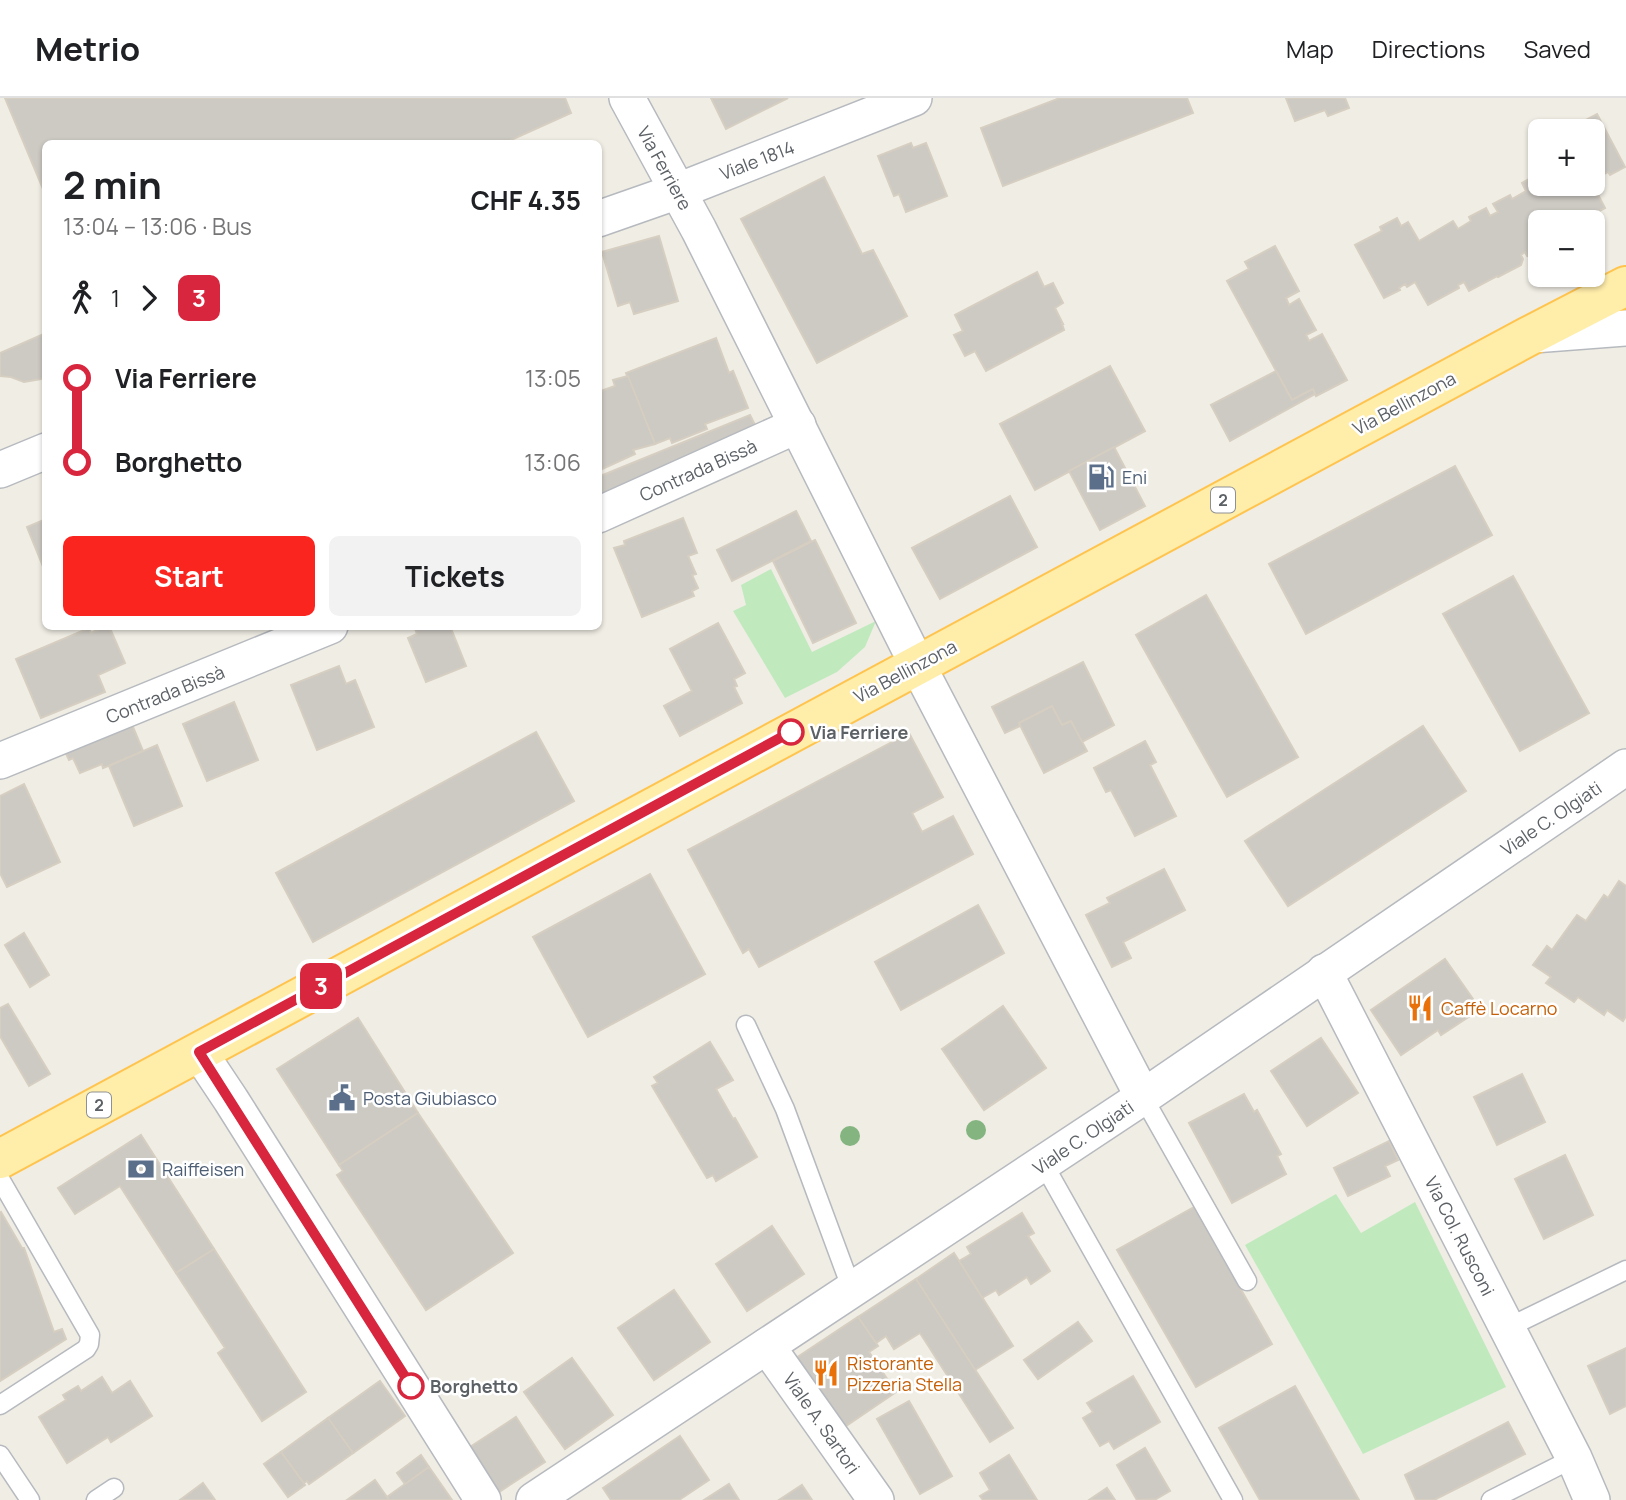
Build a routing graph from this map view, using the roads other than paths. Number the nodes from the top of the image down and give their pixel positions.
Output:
1 (627, 98) edge
2 (914, 98) edge
3 (678, 191) junction
4 (602, 218) edge
5 (1626, 286) edge
6 (1626, 328) edge
7 (1529, 336) junction
8 (797, 425) junction
9 (42, 453) edge
10 (0, 470) edge
11 (602, 513) edge
12 (320, 630) edge
13 (917, 664) junction
14 (0, 761) edge
15 (1626, 767) edge
16 (1324, 972) junction
17 (746, 1025) dead end
18 (199, 1052) junction
19 (1143, 1097) junction
20 (0, 1159) edge
21 (1043, 1163) junction
22 (0, 1179) edge
23 (1626, 1270) edge
24 (1247, 1281) dead end
25 (852, 1290) junction
26 (1507, 1328) junction
27 (767, 1346) junction
28 (0, 1405) edge
29 (0, 1455) edge
30 (1574, 1458) junction
31 (114, 1488) dead end
32 (30, 1500) edge
33 (96, 1500) edge
34 (483, 1500) edge
35 (534, 1500) edge
36 (876, 1500) edge
37 (1233, 1500) edge
38 (1491, 1500) edge
39 (1592, 1500) edge

1 - 3 street, Via Ferriere
2 - 3 street, Viale 1814
3 - 4 street, Viale 1814
3 - 8 street, Via Ferriere
5 - 7 main road, Via Bellinzona / 2
6 - 7 street
7 - 13 main road, Via Bellinzona / 2
8 - 11 street, Contrada Bissà
8 - 13 street, Via Ferriere
9 - 10 street
12 - 14 street, Contrada Bissà
13 - 18 main road, Via Bellinzona / 2
13 - 19 street, Via Ferriere
15 - 16 street, Viale C. Olgiati
16 - 19 street, Viale C. Olgiati
16 - 26 street, Via Col. Rusconi
17 - 25 lane
18 - 20 main road, Via Bellinzona / 2
18 - 34 street
19 - 21 street, Viale C. Olgiati
19 - 24 lane
21 - 25 street, Viale C. Olgiati
21 - 37 lane
22 - 28 lane
23 - 26 lane
25 - 27 street, Viale C. Olgiati
26 - 30 street, Via Col. Rusconi
27 - 35 street, Viale C. Olgiati
27 - 36 street, Viale A. Sartori
29 - 32 lane
30 - 38 lane
30 - 39 street, Via Col. Rusconi
31 - 33 lane

